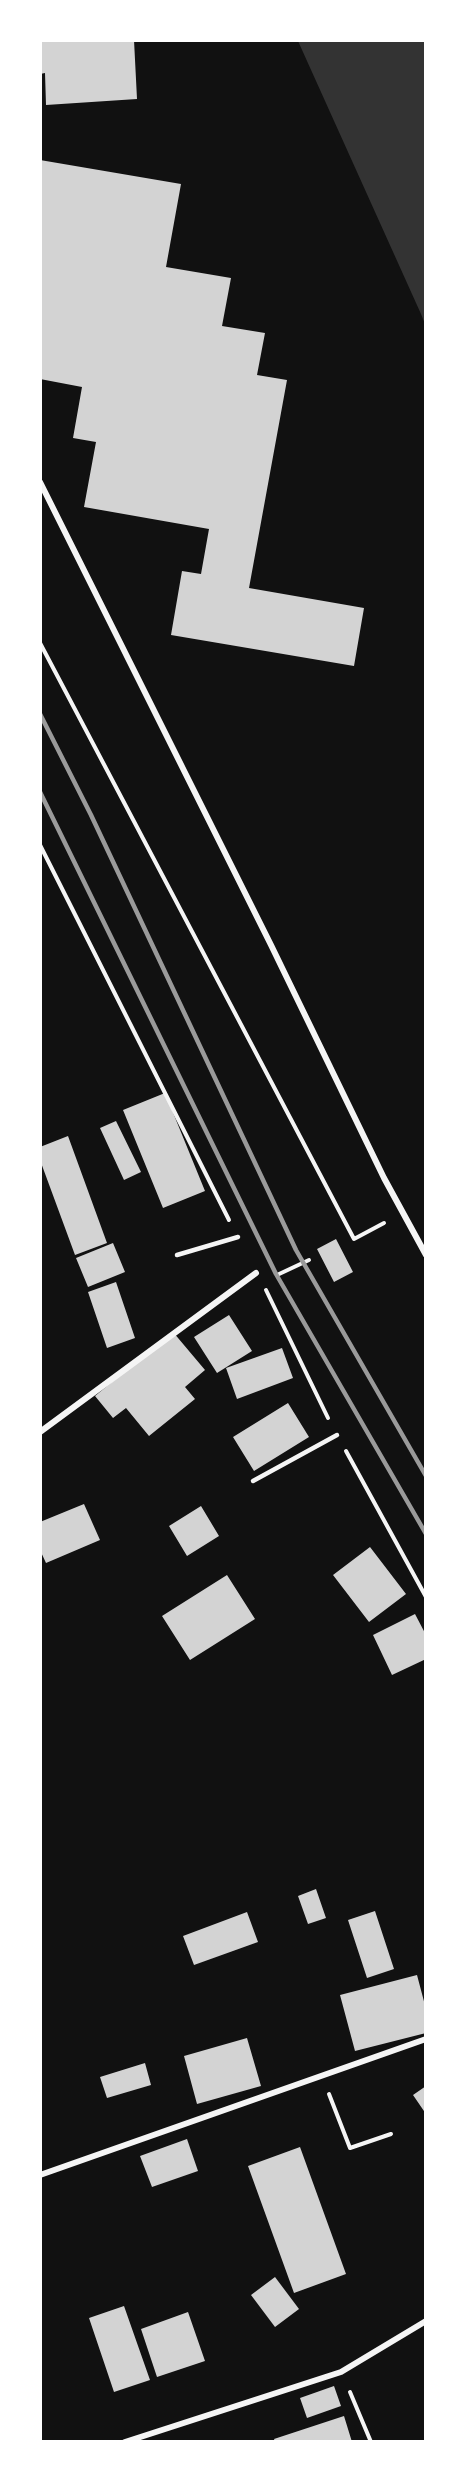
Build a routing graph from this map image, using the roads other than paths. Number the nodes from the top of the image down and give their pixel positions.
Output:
1 (40, 482) edge
2 (238, 1237) road end
3 (177, 1255) dead end
4 (426, 1256) edge
5 (256, 1273) dead end
6 (40, 1432) edge
7 (337, 1435) dead end
8 (254, 1481) dead end
9 (426, 2039) edge
10 (40, 2175) edge
11 (426, 2321) edge
12 (125, 2442) edge

1 - 4 street
2 - 3 lane
5 - 6 street
7 - 8 lane
9 - 10 street
11 - 12 street

